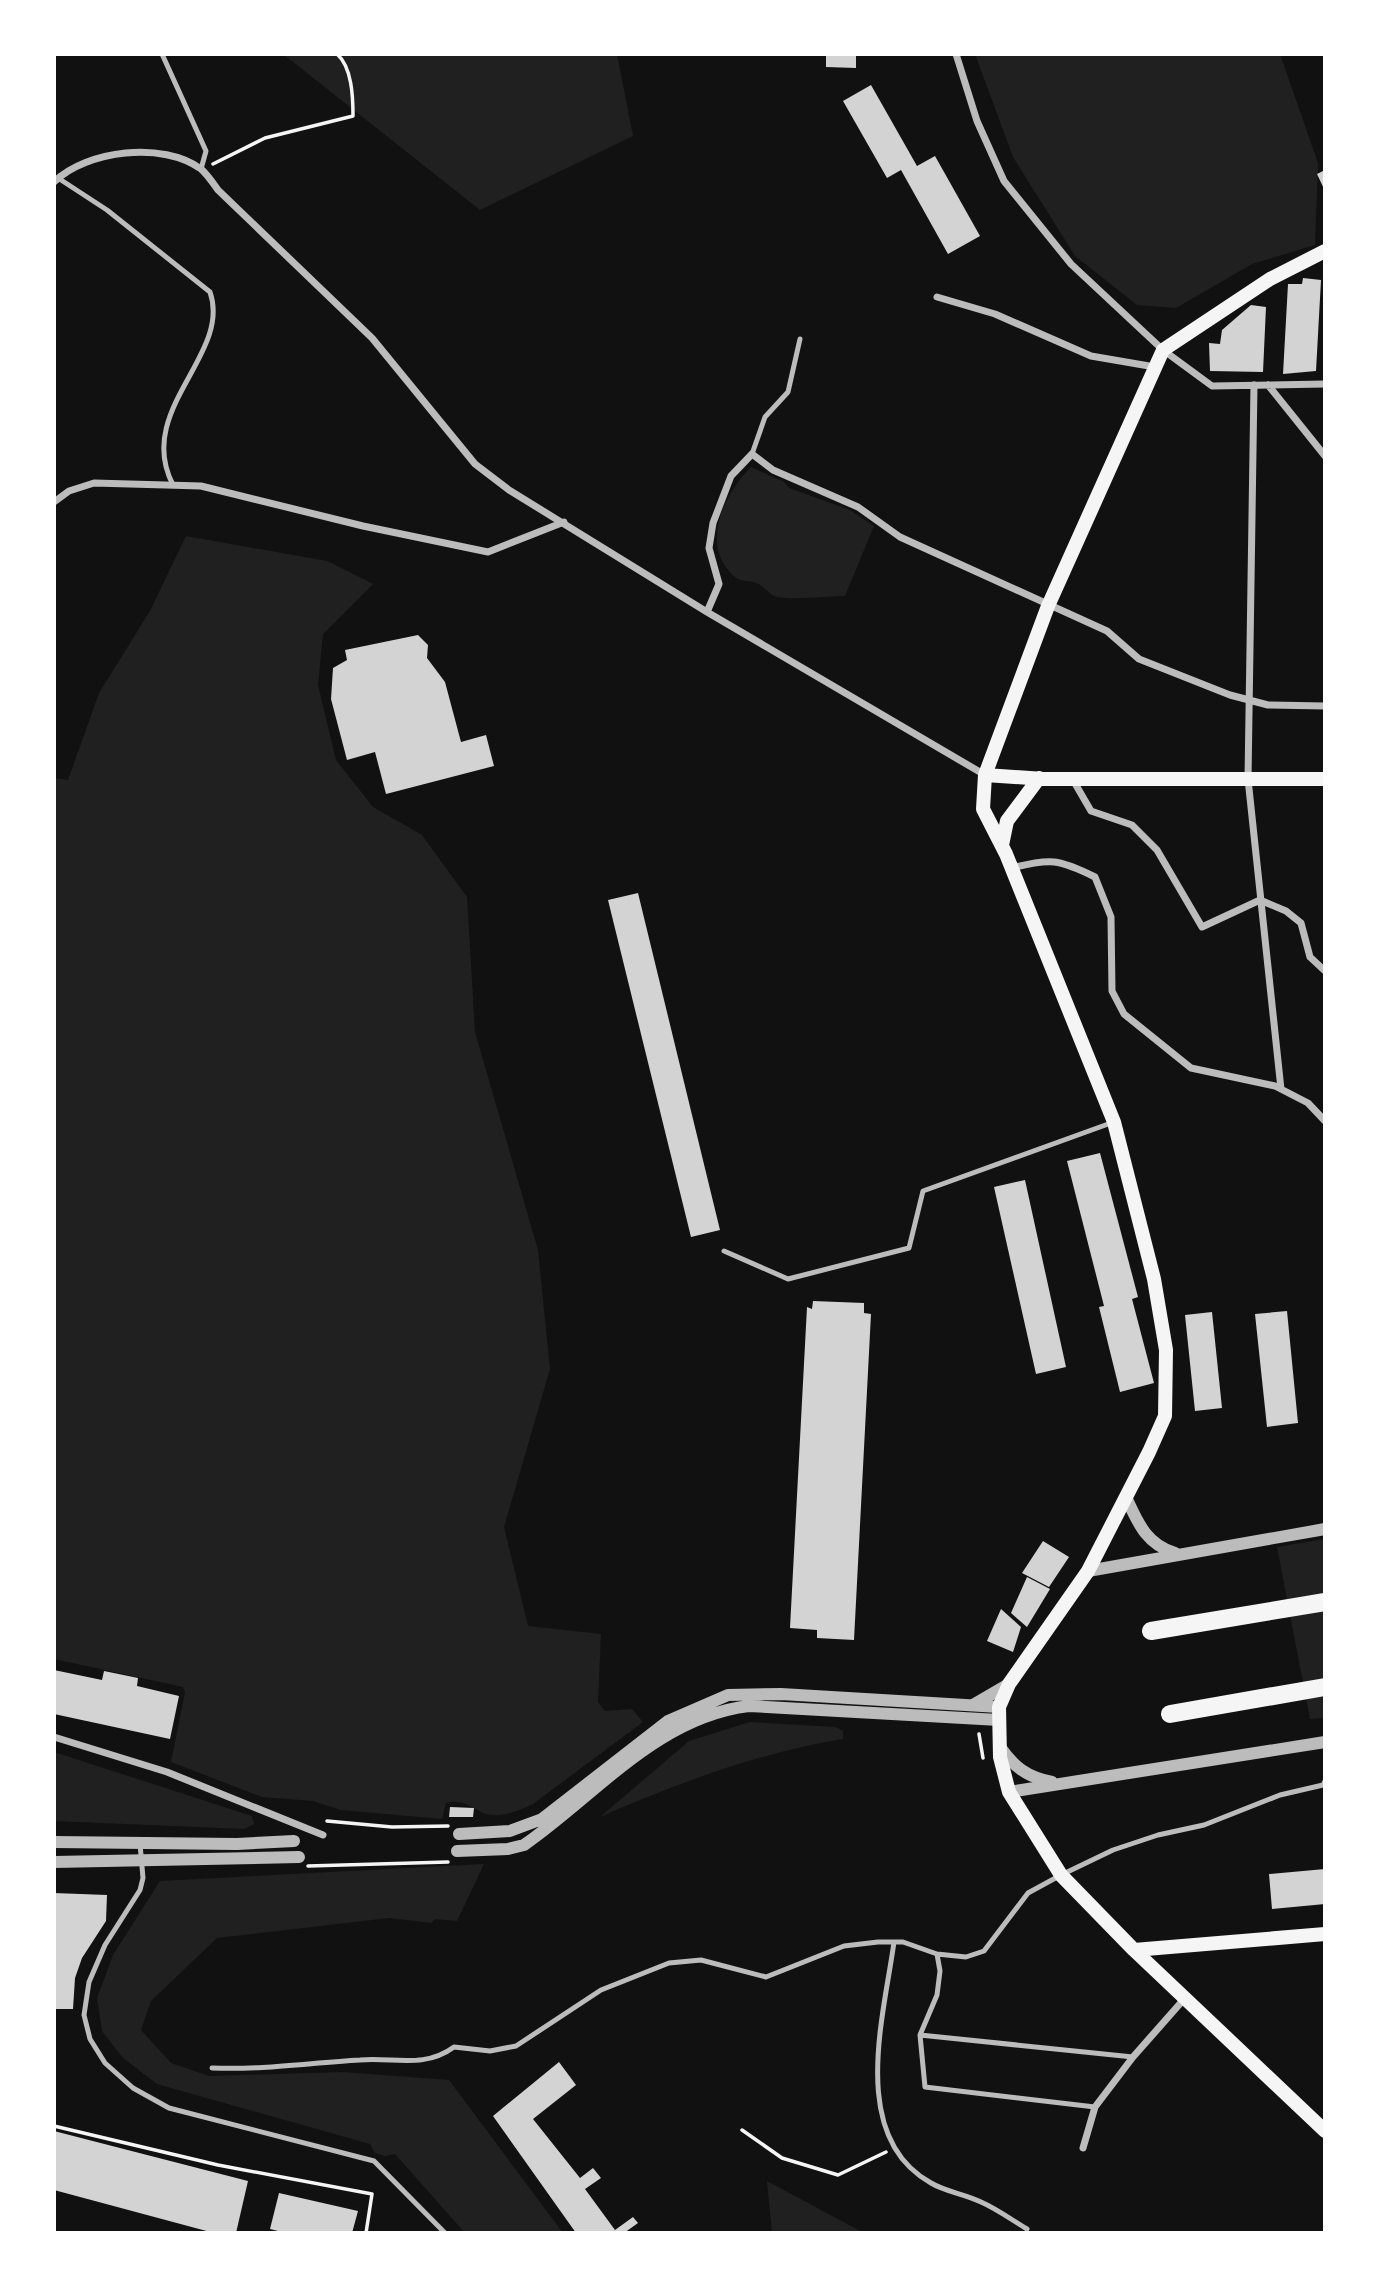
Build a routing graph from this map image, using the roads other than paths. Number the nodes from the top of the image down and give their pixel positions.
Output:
1 (162, 54) edge
2 (956, 54) edge
3 (201, 169) junction
4 (56, 180) edge
5 (1325, 251) edge
6 (937, 297) dead end
7 (800, 339) dead end
8 (1163, 350) junction
9 (1155, 367) junction
10 (1325, 384) edge
11 (1254, 385) junction
12 (1268, 385) junction
13 (752, 454) junction
14 (1325, 456) edge
15 (173, 485) junction
16 (54, 502) edge
17 (564, 522) junction
18 (1048, 606) junction
19 (707, 612) junction
20 (1250, 700) junction
21 (1325, 706) edge
22 (985, 775) junction
23 (1039, 778) junction
24 (1072, 778) junction
25 (1248, 779) junction
26 (1325, 779) edge
27 (1002, 845) junction
28 (1012, 868) junction
29 (1262, 901) junction
30 (1325, 971) edge
31 (1280, 1089) junction
32 (1325, 1121) edge
33 (1114, 1122) junction
34 (724, 1251) dead end
35 (1126, 1497) junction
36 (1325, 1528) edge
37 (1176, 1553) junction
38 (1088, 1572) junction
39 (1325, 1602) edge
40 (1150, 1631) dead end
41 (1009, 1684) junction
42 (1325, 1687) edge
43 (973, 1705) junction
44 (999, 1713) junction
45 (1170, 1714) dead end
46 (54, 1737) edge
47 (1325, 1742) edge
48 (999, 1747) junction
49 (1325, 1781) edge
50 (1061, 1784) junction
51 (1009, 1792) junction
52 (459, 1834) dead end
53 (323, 1835) dead end
54 (294, 1841) dead end
55 (54, 1842) edge
56 (140, 1844) junction
57 (457, 1852) dead end
58 (299, 1857) dead end
59 (54, 1862) edge
60 (141, 1862) junction
61 (1061, 1875) junction
62 (1325, 1934) edge
63 (894, 1942) junction
64 (1134, 1950) junction
65 (937, 1954) junction
66 (1185, 1998) junction
67 (920, 2035) junction
68 (1133, 2057) junction
69 (212, 2068) dead end
70 (1095, 2107) junction
71 (1325, 2131) edge
72 (1083, 2148) dead end
73 (1027, 2228) dead end
74 (445, 2233) edge

1 - 3 lane
2 - 8 street
3 - 4 street
3 - 17 street
4 - 15 lane
5 - 8 main road
6 - 9 street
7 - 13 lane
8 - 9 main road
8 - 11 street
9 - 18 main road
10 - 12 street
11 - 12 street
11 - 20 street
12 - 14 street
13 - 18 street
13 - 19 street
15 - 16 street
15 - 17 street
17 - 19 street
18 - 20 street
18 - 22 main road
19 - 22 street
20 - 21 street
20 - 25 street
22 - 23 main road
22 - 27 main road
23 - 24 main road
23 - 27 main road
24 - 25 main road
24 - 29 street
25 - 26 main road
25 - 29 street
27 - 28 main road
28 - 31 street
28 - 33 main road
29 - 30 street
29 - 31 street
31 - 32 street
33 - 34 lane
33 - 35 main road
35 - 37 street
35 - 38 main road
36 - 37 street
37 - 38 street
38 - 41 main road
39 - 40 highway
41 - 43 street
41 - 44 main road
42 - 45 highway
43 - 44 street
43 - 52 street
44 - 48 main road
44 - 57 street
46 - 53 street
47 - 50 street
48 - 50 street
48 - 51 main road
49 - 61 lane
50 - 51 street
51 - 61 main road
54 - 56 street
55 - 56 street
56 - 60 lane
58 - 60 street
59 - 60 street
60 - 74 lane
61 - 64 main road
61 - 65 lane
62 - 64 main road
63 - 65 lane
63 - 69 lane
63 - 73 lane
64 - 66 main road
65 - 67 lane
66 - 68 street
66 - 71 main road
67 - 68 lane
67 - 70 lane
68 - 70 street
70 - 72 street

